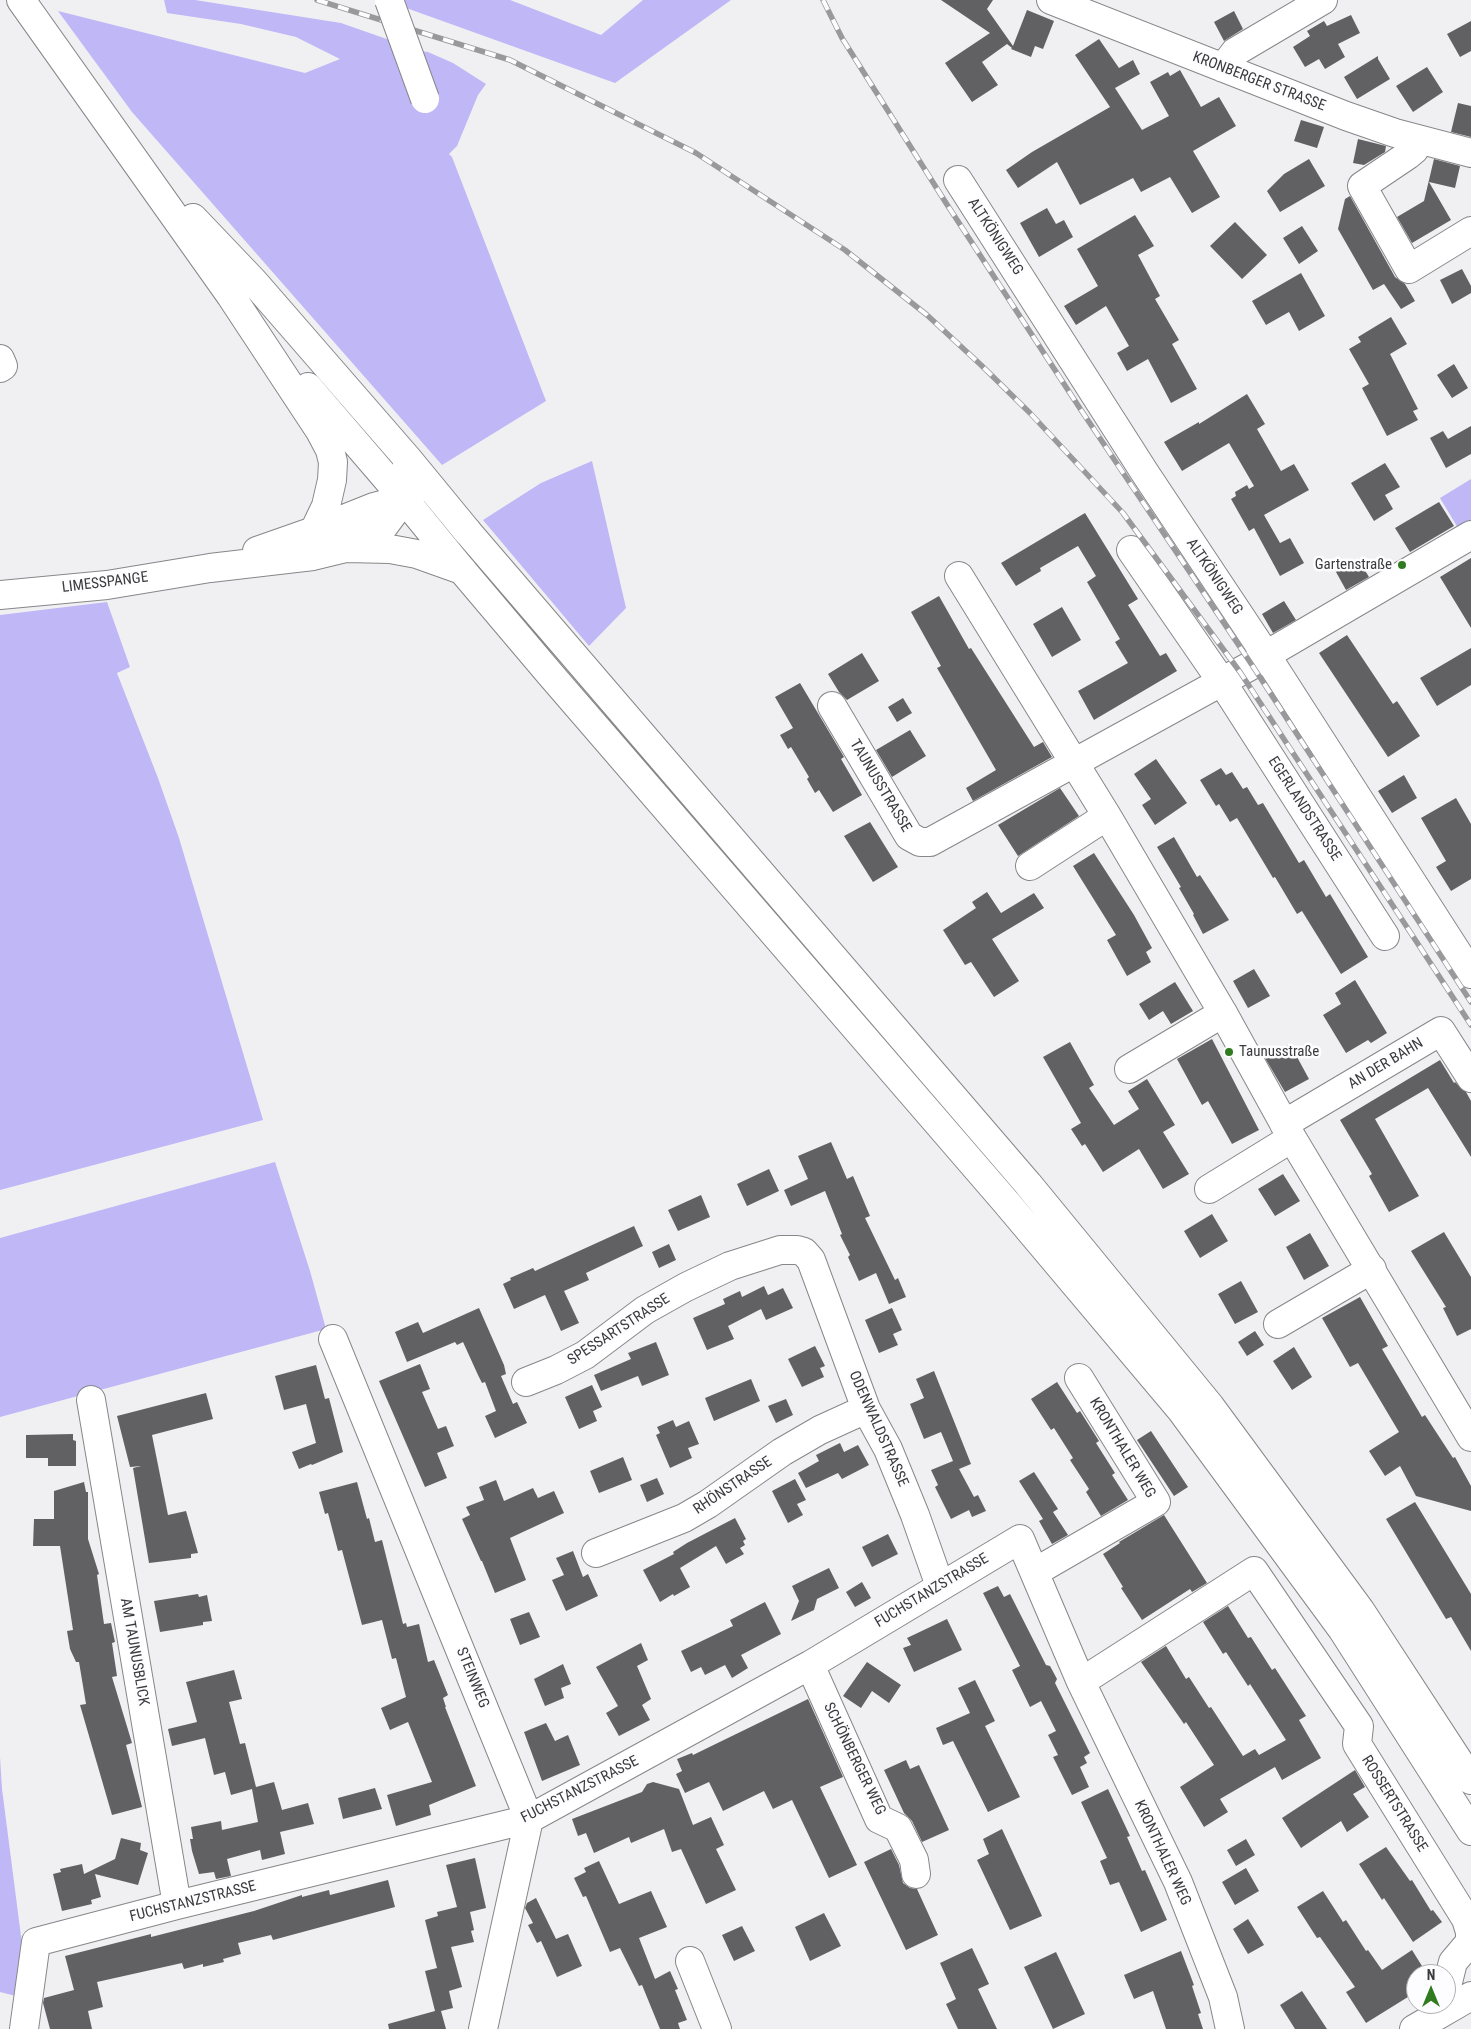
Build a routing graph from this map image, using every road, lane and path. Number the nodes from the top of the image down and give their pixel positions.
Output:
1 (21, 0) edge
2 (389, 0) edge
3 (1051, 0) edge
4 (1323, 0) edge
5 (1223, 68) junction
6 (425, 98) dead end
7 (1420, 140) junction
8 (127, 148) junction
9 (1471, 154) edge
10 (958, 180) dead end
11 (1471, 231) edge
12 (231, 296) junction
13 (0, 358) edge
14 (0, 368) edge
15 (407, 458) junction
16 (404, 499) junction
17 (314, 531) junction
18 (467, 531) junction
19 (1471, 535) edge
20 (346, 548) junction
21 (1131, 550) dead end
22 (210, 568) junction
23 (462, 570) junction
24 (959, 576) dead end
25 (0, 595) edge
26 (1266, 655) junction
27 (1222, 682) junction
28 (832, 706) dead end
29 (1074, 763) junction
30 (1107, 816) junction
31 (1030, 866) dead end
32 (1385, 936) dead end
33 (1471, 974) edge
34 (1223, 1013) junction
35 (1130, 1069) dead end
36 (1471, 1078) edge
37 (1288, 1131) junction
38 (1208, 1189) dead end
39 (797, 1250) joint
40 (1372, 1269) junction
41 (1278, 1324) dead end
42 (333, 1339) dead end
43 (1079, 1378) dead end
44 (526, 1382) dead end
45 (91, 1400) dead end
46 (866, 1409) junction
47 (1471, 1437) edge
48 (1020, 1539) joint
49 (596, 1553) dead end
50 (1035, 1572) junction
51 (940, 1586) junction
52 (810, 1665) junction
53 (1081, 1682) junction
54 (1471, 1780) edge
55 (529, 1819) junction
56 (1471, 1831) edge
57 (916, 1874) dead end
58 (177, 1905) junction
59 (690, 1961) dead end
60 (1453, 1964) edge
61 (1434, 2014) edge
62 (24, 2029) edge
63 (483, 2029) edge
64 (717, 2029) edge
65 (1230, 2029) edge
66 (1414, 2029) edge

1 - 8 main road
2 - 6 main road, bridge
3 - 5 main road, KRONBERGER STRASSE
4 - 5 main road
5 - 7 main road, KRONBERGER STRASSE
7 - 9 main road, KRONBERGER STRASSE
7 - 11 main road
8 - 12 main road
8 - 15 main road
10 - 26 main road, ALTKÖNIGWEG
12 - 16 main road
12 - 17 main road
13 - 14 main road
15 - 16 main road
15 - 18 main road
16 - 17 main road
16 - 18 main road
16 - 20 main road
16 - 23 main road
17 - 22 main road
18 - 54 main road
19 - 26 main road
20 - 22 main road
20 - 23 main road
21 - 27 main road
22 - 25 main road, LIMESSPANGE
23 - 56 main road
24 - 29 main road
26 - 27 main road, TAUNUSSTRASSE
26 - 33 main road, ALTKÖNIGWEG
27 - 29 main road, TAUNUSSTRASSE
27 - 32 main road, EGERLANDSTRASSE
28 - 29 main road, TAUNUSSTRASSE
29 - 30 main road
30 - 31 main road
30 - 34 main road
34 - 35 main road
34 - 37 main road
36 - 37 main road, AN DER BAHN
37 - 38 main road
37 - 40 main road
39 - 44 main road, SPESSARTSTRASSE
39 - 46 main road, ODENWALDSTRASSE
40 - 41 main road
40 - 47 main road
42 - 55 main road, STEINWEG
43 - 50 main road, KRONTHALER WEG
45 - 58 main road, AM TAUNUSBLICK
46 - 49 main road, RHÖNSTRASSE
46 - 51 main road, ODENWALDSTRASSE
48 - 50 main road, KRONTHALER WEG
48 - 51 main road, FUCHSTANZSTRASSE
50 - 53 main road, KRONTHALER WEG
51 - 52 main road, FUCHSTANZSTRASSE
52 - 55 main road, FUCHSTANZSTRASSE
52 - 57 main road, SCHÖNBERGER WEG
53 - 60 main road, ROSSERTSTRASSE
53 - 65 main road, KRONTHALER WEG
55 - 58 main road, FUCHSTANZSTRASSE
55 - 63 main road
58 - 62 main road, FUCHSTANZSTRASSE
59 - 64 main road
61 - 66 main road

